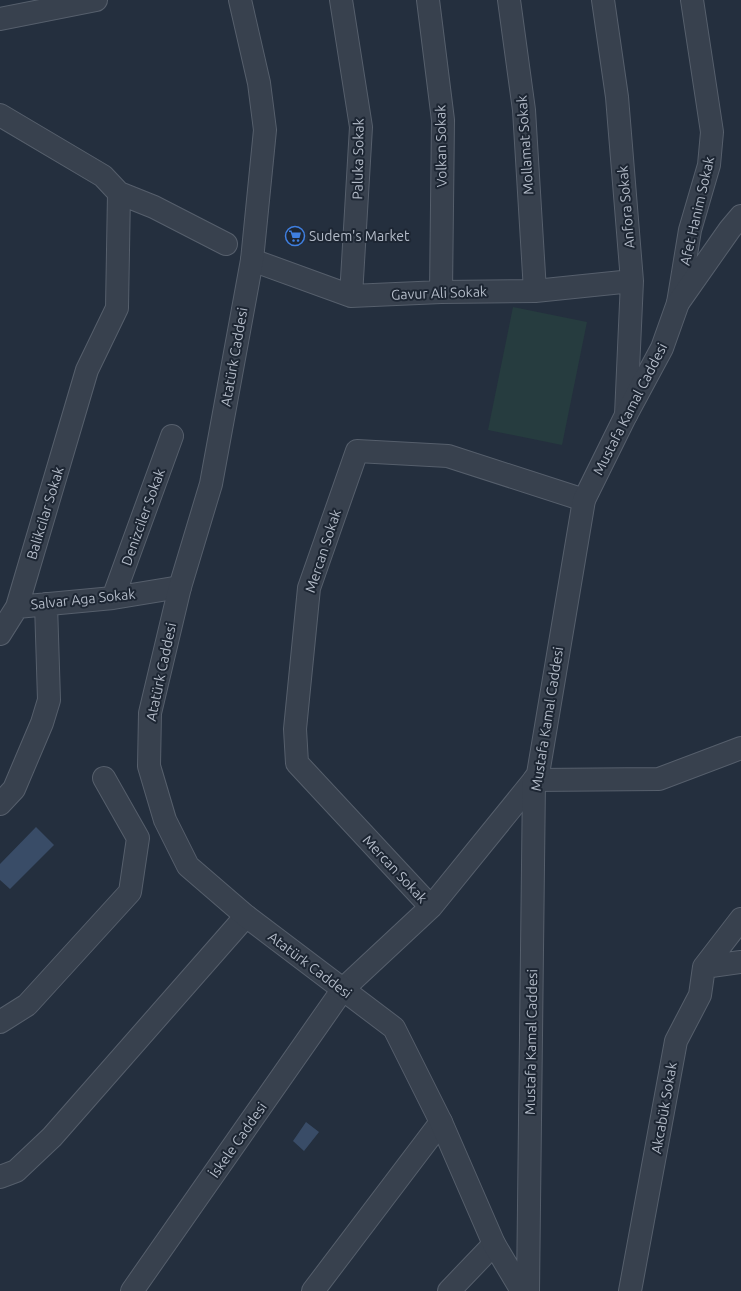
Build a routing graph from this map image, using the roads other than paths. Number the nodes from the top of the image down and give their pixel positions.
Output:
1 (96, 0) edge
2 (240, 0) edge
3 (341, 0) edge
4 (428, 0) edge
5 (509, 0) edge
6 (603, 0) edge
7 (692, 0) edge
8 (0, 19) edge
9 (0, 115) edge
10 (119, 193) junction
11 (741, 216) edge
12 (226, 244) dead end
13 (252, 260) junction
14 (632, 281) junction
15 (535, 291) junction
16 (441, 292) junction
17 (351, 296) junction
18 (678, 303) junction
19 (626, 415) junction
20 (172, 436) dead end
21 (584, 500) junction
22 (180, 586) junction
23 (113, 598) junction
24 (46, 604) junction
25 (17, 607) junction
26 (0, 634) edge
27 (741, 748) edge
28 (104, 778) dead end
29 (534, 780) junction
30 (0, 804) edge
31 (431, 907) junction
32 (246, 916) junction
33 (741, 919) edge
34 (741, 962) edge
35 (704, 967) junction
36 (343, 990) junction
37 (0, 1022) edge
38 (441, 1122) junction
39 (0, 1177) edge
40 (494, 1244) junction
41 (134, 1291) edge
42 (313, 1291) edge
43 (449, 1291) edge
44 (522, 1291) edge
45 (528, 1291) edge
46 (630, 1291) edge

1 - 8 street
2 - 13 street, Atatürk Caddesi
3 - 17 street, Paluka Sokak
4 - 16 street, Volkan Sokak
5 - 15 street, Mollamat Sokak
6 - 14 street, Anfora Sokak
7 - 18 street, Afet Hanim Sokak
9 - 10 street
10 - 12 street
10 - 25 street, Balikcilar Sokak
11 - 18 street, Mustafa Kamal Caddesi
13 - 17 street, Gavur Ali Sokak
13 - 22 street, Atatürk Caddesi
14 - 15 street, Gavur Ali Sokak
14 - 19 street, Anfora Sokak
15 - 16 street, Gavur Ali Sokak
16 - 17 street, Gavur Ali Sokak
18 - 19 street, Mustafa Kamal Caddesi
19 - 21 street, Mustafa Kamal Caddesi
20 - 23 street, Denizciler Sokak
21 - 29 street, Mustafa Kamal Caddesi
21 - 31 street, Mercan Sokak
22 - 23 street, Salvar Aga Sokak
22 - 32 street, Atatürk Caddesi
23 - 24 street, Salvar Aga Sokak
24 - 25 street, Salvar Aga Sokak
24 - 30 street
25 - 26 street, Salvar Aga Sokak
27 - 29 street
28 - 37 street
29 - 31 street, İskele Caddesi
29 - 45 street, Mustafa Kamal Caddesi
31 - 36 street, İskele Caddesi
32 - 36 street, Atatürk Caddesi
32 - 39 street
33 - 35 street
34 - 35 street
35 - 46 street, Akcabük Sokak
36 - 38 street, Atatürk Caddesi
36 - 41 street, İskele Caddesi
38 - 40 street, Atatürk Caddesi
38 - 42 street
40 - 43 street
40 - 44 street, Atatürk Caddesi

